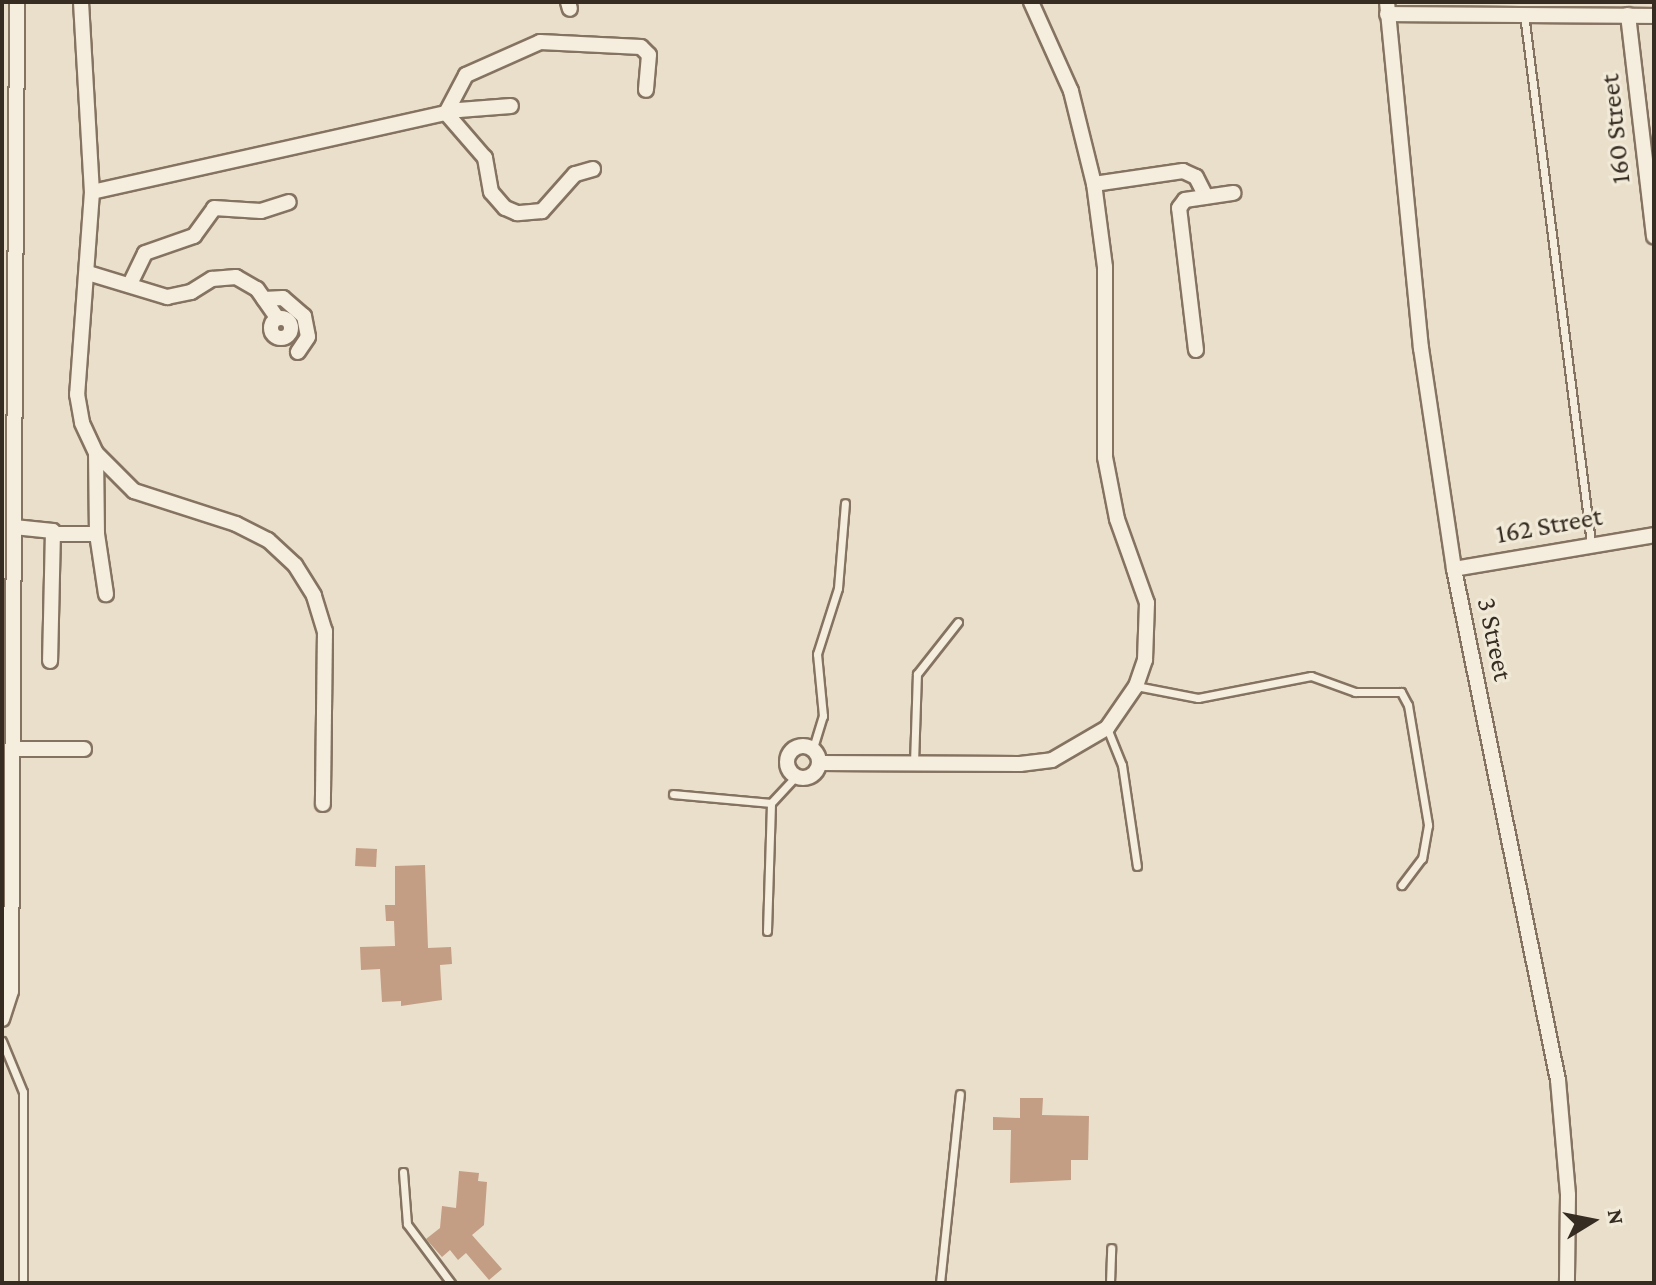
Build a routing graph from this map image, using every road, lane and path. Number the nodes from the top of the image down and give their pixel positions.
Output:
1 (17, 2) edge
2 (81, 2) edge
3 (1031, 2) edge
4 (1387, 8) edge
5 (1524, 14) junction
6 (1628, 15) junction
7 (1654, 16) edge
8 (646, 90) dead end
9 (511, 106) dead end
10 (446, 113) junction
11 (593, 169) dead end
12 (1094, 184) junction
13 (92, 192) junction
14 (1233, 193) dead end
15 (1206, 197) junction
16 (289, 202) dead end
17 (1654, 236) edge
18 (88, 273) junction
19 (130, 284) junction
20 (264, 299) junction
21 (1196, 350) dead end
22 (96, 453) junction
23 (845, 503) dead end
24 (14, 527) junction
25 (53, 534) junction
26 (97, 534) junction
27 (1654, 535) edge
28 (1591, 543) junction
29 (1454, 569) junction
30 (106, 594) dead end
31 (958, 622) dead end
32 (50, 661) dead end
33 (1136, 686) junction
34 (1107, 728) junction
35 (813, 748) junction
36 (13, 749) junction
37 (84, 749) dead end
38 (820, 763) junction
39 (914, 763) junction
40 (796, 776) junction
41 (8, 782) edge
42 (673, 794) dead end
43 (771, 803) junction
44 (323, 804) dead end
45 (1137, 866) dead end
46 (1402, 885) dead end
47 (767, 931) dead end
48 (2, 1019) edge
49 (2, 1041) edge
50 (960, 1094) dead end
51 (403, 1172) dead end
52 (1111, 1248) dead end
53 (23, 1283) edge
54 (451, 1283) edge
55 (940, 1283) edge
56 (1110, 1283) edge
57 (1567, 1283) edge

1 - 24 street
2 - 13 street
3 - 12 street
4 - 5 street
4 - 29 street, 3 Street
5 - 6 street
5 - 28 lane
6 - 7 street
6 - 17 street, 160 Street
8 - 10 street
9 - 10 street
10 - 11 street
10 - 13 street
12 - 15 street
12 - 33 street
13 - 18 street
14 - 15 street
15 - 21 street
16 - 19 street
18 - 19 street
18 - 22 street
19 - 20 street
20 - 20 street
22 - 26 street
22 - 44 street
23 - 35 lane
24 - 25 street
24 - 36 street
25 - 26 street
25 - 32 street
26 - 30 street
27 - 28 street, 162 Street
28 - 29 street, 162 Street
29 - 57 street, 3 Street
31 - 39 lane
33 - 34 street
33 - 46 lane
34 - 39 street
34 - 45 lane
35 - 38 street
35 - 40 street
36 - 37 street
36 - 41 street
38 - 39 street
38 - 40 street
40 - 43 lane
41 - 48 street
42 - 43 lane
43 - 47 lane
49 - 53 lane
50 - 55 lane
51 - 54 lane
52 - 56 lane

